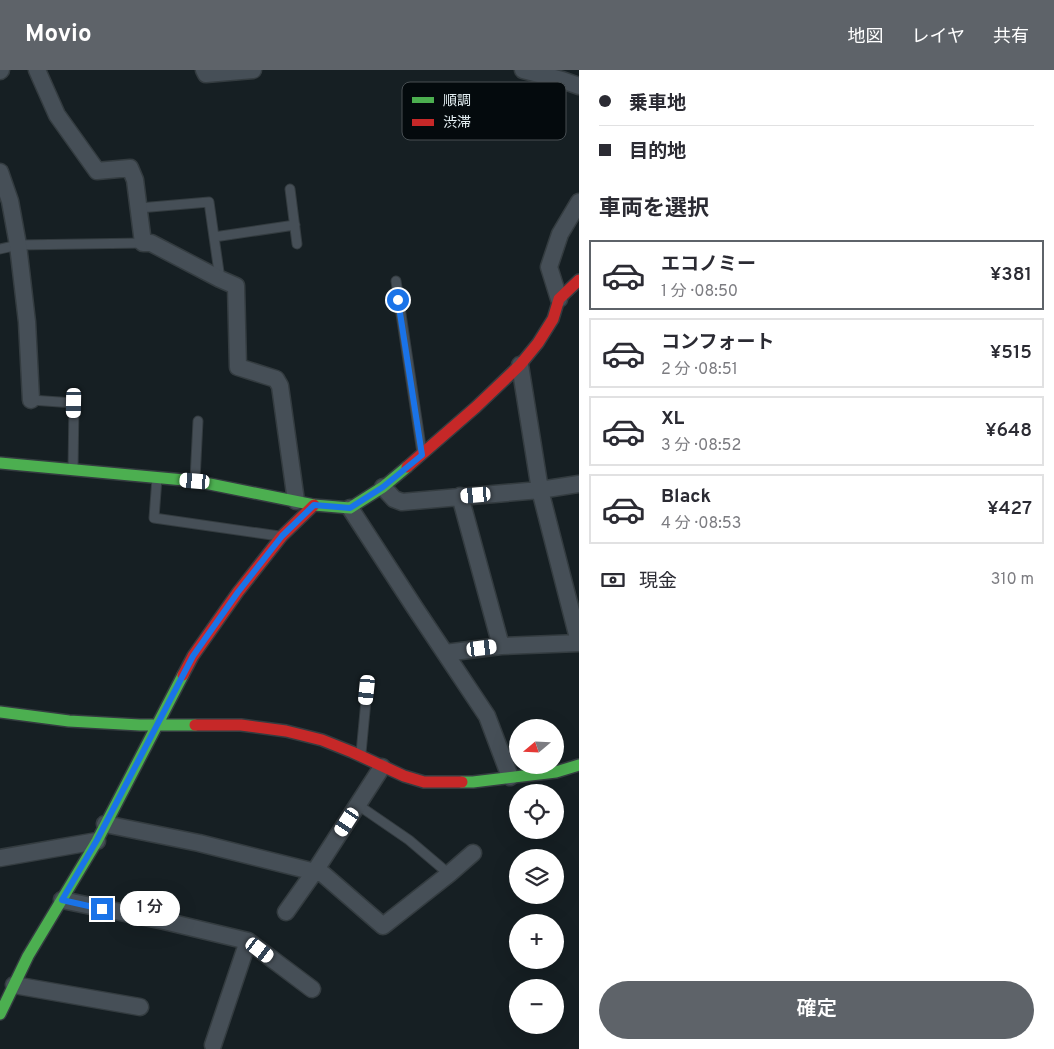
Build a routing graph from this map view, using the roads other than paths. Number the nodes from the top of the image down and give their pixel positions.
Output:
1 (38, 70) edge
2 (204, 70) edge
3 (253, 70) edge
4 (523, 70) edge
5 (579, 86) edge
6 (0, 172) edge
7 (290, 189) dead end
8 (579, 202) edge
9 (139, 208) junction
10 (295, 225) junction
11 (214, 238) junction
12 (143, 243) junction
13 (297, 244) dead end
14 (18, 245) junction
15 (0, 249) edge
16 (220, 279) junction
17 (579, 280) edge
18 (396, 281) dead end
19 (559, 299) junction
20 (520, 365) junction
21 (31, 400) joint
22 (198, 421) dead end
23 (422, 455) junction
24 (0, 463) edge
25 (73, 470) junction
26 (158, 478) junction
27 (195, 481) junction
28 (579, 484) edge
29 (383, 487) junction
30 (540, 490) junction
31 (460, 496) junction
32 (296, 501) junction
33 (314, 505) junction
34 (350, 508) junction
35 (282, 536) junction
36 (572, 585) edge
37 (579, 643) edge
38 (500, 646) junction
39 (444, 653) junction
40 (367, 690) dead end
41 (0, 712) edge
42 (157, 725) junction
43 (360, 756) junction
44 (579, 765) edge
45 (382, 767) junction
46 (510, 777) junction
47 (358, 805) junction
48 (105, 824) junction
49 (97, 840) junction
50 (473, 853) dead end
51 (0, 858) edge
52 (315, 871) junction
53 (449, 874) junction
54 (62, 900) junction
55 (286, 912) dead end
56 (248, 941) junction
57 (14, 985) junction
58 (312, 989) dead end
59 (140, 1007) dead end
60 (0, 1014) edge
61 (213, 1045) dead end

1 - 9 street
2 - 3 street
4 - 5 street
6 - 14 street
7 - 10 lane
8 - 19 street
9 - 11 lane
9 - 12 street
10 - 11 lane
10 - 13 lane
11 - 16 lane
12 - 14 lane
12 - 16 street
14 - 15 lane
14 - 21 street
16 - 32 street
17 - 19 street
18 - 23 lane
19 - 20 street
20 - 23 street
20 - 30 street
21 - 25 lane
22 - 27 lane
23 - 29 street
24 - 25 street
25 - 26 street
26 - 27 street
26 - 35 lane
27 - 32 street
28 - 30 street
29 - 31 street
29 - 34 street
30 - 31 street
30 - 36 street
31 - 38 street
32 - 33 street
33 - 34 street
33 - 35 street
34 - 39 street
35 - 42 street
36 - 37 street
37 - 38 street
38 - 39 street
39 - 46 street
40 - 43 lane
41 - 42 street
42 - 43 street
42 - 48 street
43 - 45 street
44 - 46 street
45 - 46 street
45 - 47 street
47 - 52 street
47 - 53 lane
48 - 49 street
48 - 52 street
49 - 51 street
49 - 54 street
50 - 53 street
52 - 53 street
52 - 55 street
54 - 56 street
54 - 57 street
56 - 58 street
56 - 61 street
57 - 59 street
57 - 60 street

